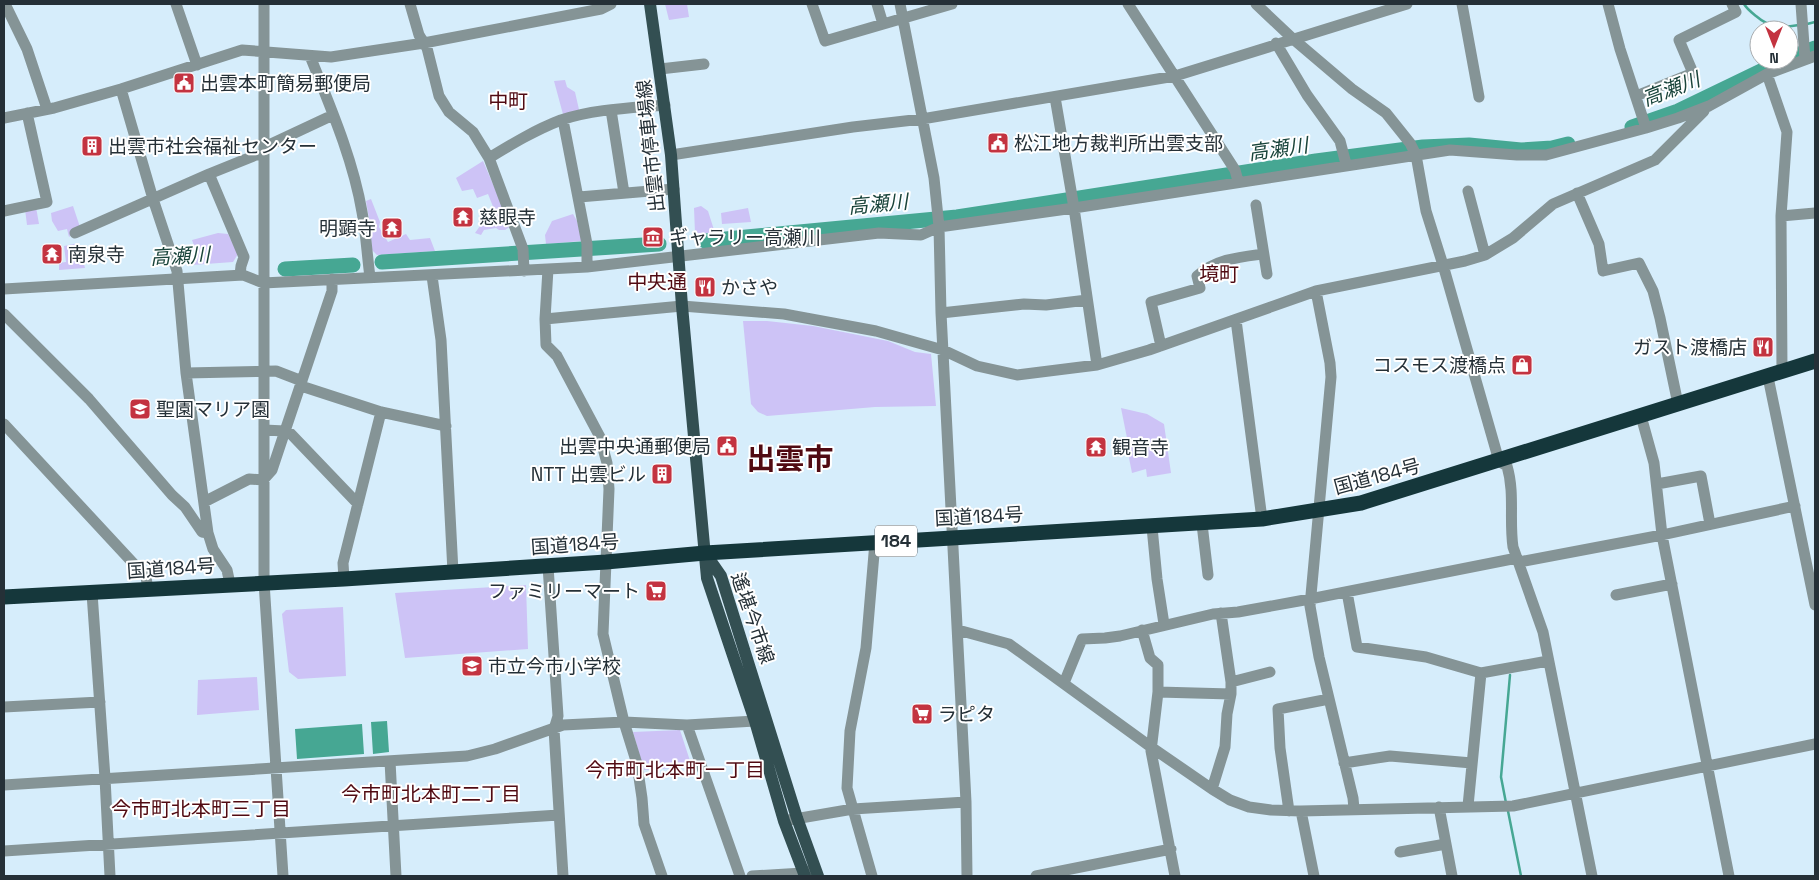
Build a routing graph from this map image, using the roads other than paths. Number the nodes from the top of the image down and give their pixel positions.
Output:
1 (5, 4) edge
2 (176, 4) edge
3 (264, 4) edge
4 (410, 4) edge
5 (611, 4) edge
6 (650, 4) edge
7 (812, 4) edge
8 (878, 4) edge
9 (900, 4) edge
10 (952, 4) edge
11 (1128, 4) edge
12 (1256, 4) edge
13 (1407, 4) edge
14 (1462, 4) edge
15 (1608, 4) edge
16 (1732, 4) edge
17 (1801, 4) edge
18 (903, 19) junction
19 (883, 24) junction
20 (1292, 38) junction
21 (1276, 43) junction
22 (424, 44) junction
23 (264, 51) junction
24 (310, 56) junction
25 (1810, 58) edge
26 (197, 64) junction
27 (704, 64) dead end
28 (660, 69) junction
29 (1767, 74) junction
30 (1174, 76) junction
31 (121, 89) junction
32 (1636, 96) junction
33 (1054, 97) junction
34 (1479, 97) dead end
35 (666, 105) junction
36 (1709, 106) junction
37 (47, 109) junction
38 (612, 110) junction
39 (27, 113) junction
40 (333, 115) junction
41 (4, 118) edge
42 (922, 119) junction
43 (563, 120) junction
44 (1646, 128) junction
45 (264, 149) junction
46 (672, 155) junction
47 (1416, 155) junction
48 (488, 158) junction
49 (1346, 164) junction
50 (209, 174) junction
51 (1238, 181) junction
52 (674, 189) junction
53 (1468, 191) dead end
54 (624, 193) junction
55 (1576, 193) junction
56 (579, 197) junction
57 (153, 199) junction
58 (1256, 205) dead end
59 (1074, 208) junction
60 (4, 211) edge
61 (1815, 213) edge
62 (1781, 216) junction
63 (939, 227) junction
64 (76, 233) dead end
65 (1264, 254) junction
66 (1485, 255) junction
67 (679, 257) junction
68 (1444, 265) junction
69 (588, 267) junction
70 (548, 269) junction
71 (524, 271) junction
72 (1267, 274) dead end
73 (240, 275) junction
74 (432, 276) junction
75 (370, 277) junction
76 (177, 279) junction
77 (332, 279) junction
78 (263, 283) junction
79 (4, 289) edge
80 (1316, 291) junction
81 (1087, 300) junction
82 (682, 306) junction
83 (941, 313) junction
84 (4, 314) edge
85 (545, 319) junction
86 (1236, 320) junction
87 (1161, 346) junction
88 (943, 350) junction
89 (1815, 361) edge
90 (1097, 365) junction
91 (264, 370) junction
92 (186, 373) junction
93 (1775, 374) junction
94 (302, 384) junction
95 (1678, 404) junction
96 (381, 412) junction
97 (1641, 416) junction
98 (4, 424) edge
99 (446, 426) junction
100 (264, 430) junction
101 (285, 431) junction
102 (1499, 461) junction
103 (263, 480) junction
104 (1657, 484) junction
105 (204, 502) junction
106 (358, 504) junction
107 (1795, 506) junction
108 (1319, 511) junction
109 (1262, 519) junction
110 (1202, 524) junction
111 (1710, 524) junction
112 (1152, 527) junction
113 (208, 533) junction
114 (1662, 535) junction
115 (952, 537) junction
116 (875, 542) junction
117 (705, 553) junction
118 (1518, 560) junction
119 (606, 562) junction
120 (548, 566) junction
121 (453, 572) junction
122 (1208, 574) dead end
123 (344, 579) junction
124 (264, 582) junction
125 (230, 584) junction
126 (1672, 584) junction
127 (148, 590) junction
128 (92, 592) junction
129 (1347, 592) junction
130 (1616, 595) dead end
131 (4, 597) edge
132 (1310, 599) junction
133 (1815, 605) edge
134 (1222, 613) junction
135 (1164, 624) junction
136 (958, 630) junction
137 (1142, 630) junction
138 (1548, 661) junction
139 (1270, 672) dead end
140 (1481, 673) junction
141 (1231, 682) junction
142 (1064, 683) junction
143 (1158, 692) junction
144 (1231, 694) junction
145 (1329, 699) junction
146 (100, 702) junction
147 (4, 707) edge
148 (760, 719) junction
149 (624, 722) junction
150 (687, 725) junction
151 (554, 729) junction
152 (1815, 744) edge
153 (1151, 747) junction
154 (390, 761) junction
155 (1344, 763) junction
156 (1472, 763) junction
157 (276, 767) junction
158 (1707, 767) junction
159 (105, 778) junction
160 (4, 785) edge
161 (1212, 789) junction
162 (1574, 792) junction
163 (966, 802) junction
164 (1468, 806) junction
165 (1439, 807) junction
166 (853, 809) junction
167 (1354, 810) junction
168 (1289, 811) junction
169 (1301, 811) junction
170 (559, 816) junction
171 (797, 818) junction
172 (784, 821) junction
173 (394, 826) junction
174 (280, 832) junction
175 (108, 844) junction
176 (1446, 844) junction
177 (1171, 849) junction
178 (4, 851) edge
179 (1400, 852) dead end
180 (810, 874) edge
181 (110, 876) edge
182 (283, 876) edge
183 (396, 876) edge
184 (563, 876) edge
185 (662, 876) edge
186 (740, 876) edge
187 (752, 876) edge
188 (872, 876) edge
189 (967, 876) edge
190 (1043, 876) edge
191 (1175, 876) edge
192 (1314, 876) edge
193 (1452, 876) edge
194 (1592, 876) edge
195 (1728, 876) edge

1 - 37 street
2 - 26 street
3 - 23 street
4 - 22 street
5 - 22 street
6 - 28 main road, 出雲市停車場線
7 - 19 street
8 - 19 street
9 - 18 street
10 - 18 street
11 - 30 street
12 - 20 street
13 - 20 street
14 - 34 street
15 - 32 street
16 - 32 street
17 - 25 street
18 - 19 street
18 - 42 street
20 - 21 street
20 - 47 street
21 - 30 street
21 - 49 street
22 - 24 street
22 - 48 street
23 - 24 street
23 - 26 street
23 - 45 street
24 - 40 street
25 - 29 street
26 - 31 street
27 - 28 street
28 - 35 main road, 出雲市停車場線
29 - 36 street
29 - 62 street
30 - 33 street
30 - 51 street
31 - 37 street
31 - 57 street
32 - 44 street
33 - 42 street
33 - 59 street
35 - 38 street
35 - 46 main road, 出雲市停車場線
36 - 44 street
36 - 55 street
37 - 39 street
38 - 43 street
38 - 54 street
39 - 41 street
39 - 60 street
40 - 45 street
40 - 75 street
42 - 46 street
42 - 63 street
43 - 48 street
43 - 56 street
44 - 47 street
45 - 50 street
45 - 78 street
46 - 52 main road, 出雲市停車場線
47 - 49 street
47 - 68 street
48 - 71 street
49 - 51 street
50 - 57 street
50 - 73 street
51 - 59 street
52 - 54 street
52 - 67 main road, 出雲市停車場線
53 - 66 street
54 - 56 street
55 - 66 street
55 - 95 street
56 - 69 street
57 - 64 street
57 - 76 street
58 - 65 street
59 - 63 street
59 - 81 street
61 - 62 street
62 - 93 street
63 - 67 street
63 - 83 street
65 - 72 street
65 - 87 street
66 - 68 street
67 - 69 street
67 - 82 main road, 出雲市停車場線
68 - 80 street
68 - 102 street
69 - 70 street
70 - 71 street
70 - 85 street
71 - 74 street
73 - 76 street
73 - 78 street
74 - 75 street
74 - 99 street
75 - 77 street
76 - 79 street
76 - 92 street
77 - 78 street
77 - 94 street
78 - 91 street
80 - 86 street
80 - 108 street
81 - 83 street
81 - 90 street
82 - 85 street
82 - 88 street
82 - 117 main road, 出雲市停車場線
83 - 88 street
84 - 113 street
85 - 119 street
86 - 87 street
86 - 109 street
87 - 90 street
88 - 90 street
88 - 115 street
89 - 93 highway, 国道184号 / 184
91 - 92 street
91 - 94 street
91 - 100 street
92 - 105 street
93 - 95 highway, 国道184号 / 184
93 - 107 street
94 - 96 street
94 - 101 street
95 - 97 highway, 国道184号 / 184
96 - 99 street
96 - 106 street
97 - 102 highway, 国道184号 / 184
97 - 104 street
98 - 127 street
99 - 121 street
100 - 101 street
100 - 103 street
101 - 103 street
101 - 106 street
102 - 108 highway, 国道184号 / 184
102 - 118 street
103 - 105 street
103 - 124 street
104 - 111 street
104 - 114 street
105 - 113 street
106 - 123 street
107 - 111 street
107 - 133 street
108 - 109 highway, 国道184号 / 184
108 - 132 street
109 - 110 highway, 国道184号 / 184
110 - 112 highway, 国道184号 / 184
110 - 122 street
111 - 114 street
112 - 115 highway, 国道184号 / 184
112 - 135 street
113 - 125 street
114 - 118 street
114 - 126 street
115 - 116 highway, 国道184号 / 184
115 - 136 street
116 - 117 highway, 国道184号 / 184
116 - 166 street
117 - 119 highway, 国道184号 / 184
117 - 148 main road, 遙堪今市線
118 - 129 street
118 - 138 street
119 - 120 highway, 国道184号 / 184
119 - 149 street
120 - 121 highway, 国道184号 / 184
120 - 151 street
121 - 123 highway, 国道184号 / 184
123 - 124 highway, 国道184号 / 184
124 - 125 highway, 国道184号 / 184
124 - 157 street
125 - 127 highway, 国道184号 / 184
126 - 130 street
126 - 158 street
127 - 128 highway, 国道184号 / 184
128 - 131 highway, 国道184号 / 184
128 - 146 street
129 - 132 street
129 - 140 street
132 - 134 street
132 - 145 street
134 - 135 street
134 - 141 street
135 - 137 street
136 - 142 street
136 - 163 street
137 - 142 street
137 - 143 street
138 - 140 street
138 - 162 street
139 - 141 street
140 - 156 street
141 - 144 street
142 - 153 street
143 - 144 street
143 - 153 street
144 - 161 street
145 - 155 street
145 - 168 street
146 - 147 street
146 - 159 street
148 - 150 street
148 - 171 main road, 遙堪今市線
148 - 172 main road, 遙堪今市線
149 - 150 street
149 - 151 street
149 - 185 street
150 - 186 street
151 - 154 street
151 - 170 street
152 - 158 street
153 - 161 street
153 - 177 street
154 - 157 street
154 - 173 street
155 - 156 street
155 - 167 street
156 - 164 street
157 - 159 street
157 - 174 street
158 - 162 street
158 - 195 street
159 - 160 street
159 - 175 street
161 - 168 street
162 - 164 street
162 - 194 street
163 - 166 street
163 - 189 street
164 - 165 street
165 - 167 street
165 - 176 street
166 - 171 street
166 - 188 street
167 - 169 street
168 - 169 street
169 - 192 street
170 - 173 street
170 - 184 street
171 - 172 street
171 - 180 main road, 遙堪今市線
172 - 180 main road, 遙堪今市線
173 - 174 street
173 - 183 street
174 - 175 street
174 - 182 street
175 - 178 street
175 - 181 street
176 - 179 street
176 - 193 street
177 - 190 street
177 - 191 street
180 - 187 street

